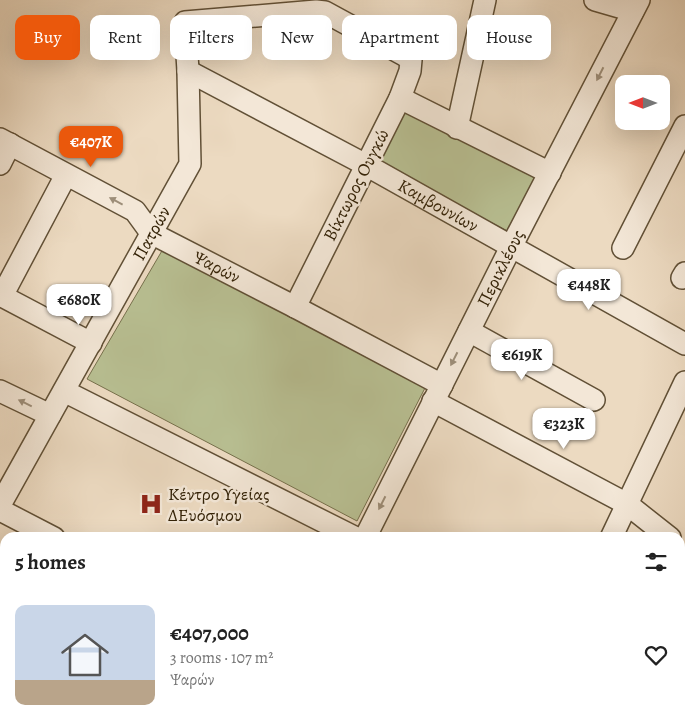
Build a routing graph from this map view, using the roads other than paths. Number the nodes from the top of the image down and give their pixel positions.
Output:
1 (485, 0) edge
2 (595, 0) edge
3 (636, 5) edge
4 (252, 16) edge
5 (187, 60) edge
6 (188, 71) junction
7 (400, 98) junction
8 (685, 126) edge
9 (457, 128) junction
10 (5, 142) edge
11 (0, 164) edge
12 (366, 165) junction
13 (550, 173) junction
14 (66, 175) junction
15 (151, 233) junction
16 (511, 247) junction
17 (623, 248) dead end
18 (1, 295) edge
19 (295, 307) junction
20 (469, 331) junction
21 (91, 342) junction
22 (685, 344) edge
23 (685, 382) edge
24 (0, 391) edge
25 (64, 391) junction
26 (437, 393) junction
27 (594, 400) dead end
28 (50, 415) junction
29 (0, 504) edge
30 (627, 504) junction
31 (0, 510) edge
32 (42, 532) edge
33 (344, 532) edge
34 (367, 532) edge
35 (614, 532) edge
36 (662, 532) edge

1 - 9 street
2 - 3 street
3 -> 13 street, Περικλέους
4 - 7 street, Βίκτωρος Ουγκώ
5 - 6 street, Πατρών
6 - 12 street, Καμβουνίων
6 - 15 street, Πατρών
7 - 9 street
7 - 12 street, Βίκτωρος Ουγκώ
8 - 17 street
9 - 13 street
10 - 11 street
10 - 14 street, Ψαρών
12 - 16 street, Καμβουνίων
12 - 19 street, Βίκτωρος Ουγκώ
13 - 16 street, Περικλέους
15 -> 14 street, Ψαρών
14 - 18 street
15 - 19 street, Ψαρών
15 - 21 street, Πατρών
16 - 20 street, Περικλέους
16 - 22 street, Καμβουνίων
18 - 21 street
19 - 26 street, Ψαρών
20 -> 26 street, Περικλέους
20 - 27 street
21 - 25 street, Πατρών
23 - 30 street
28 -> 24 street
25 - 28 street, Πατρών
25 - 33 street
26 - 30 street, Ψαρών
26 -> 34 street, Περικλέους
28 - 29 street, Πατρών
30 - 35 street
30 - 36 street, Ψαρών
31 - 32 street

